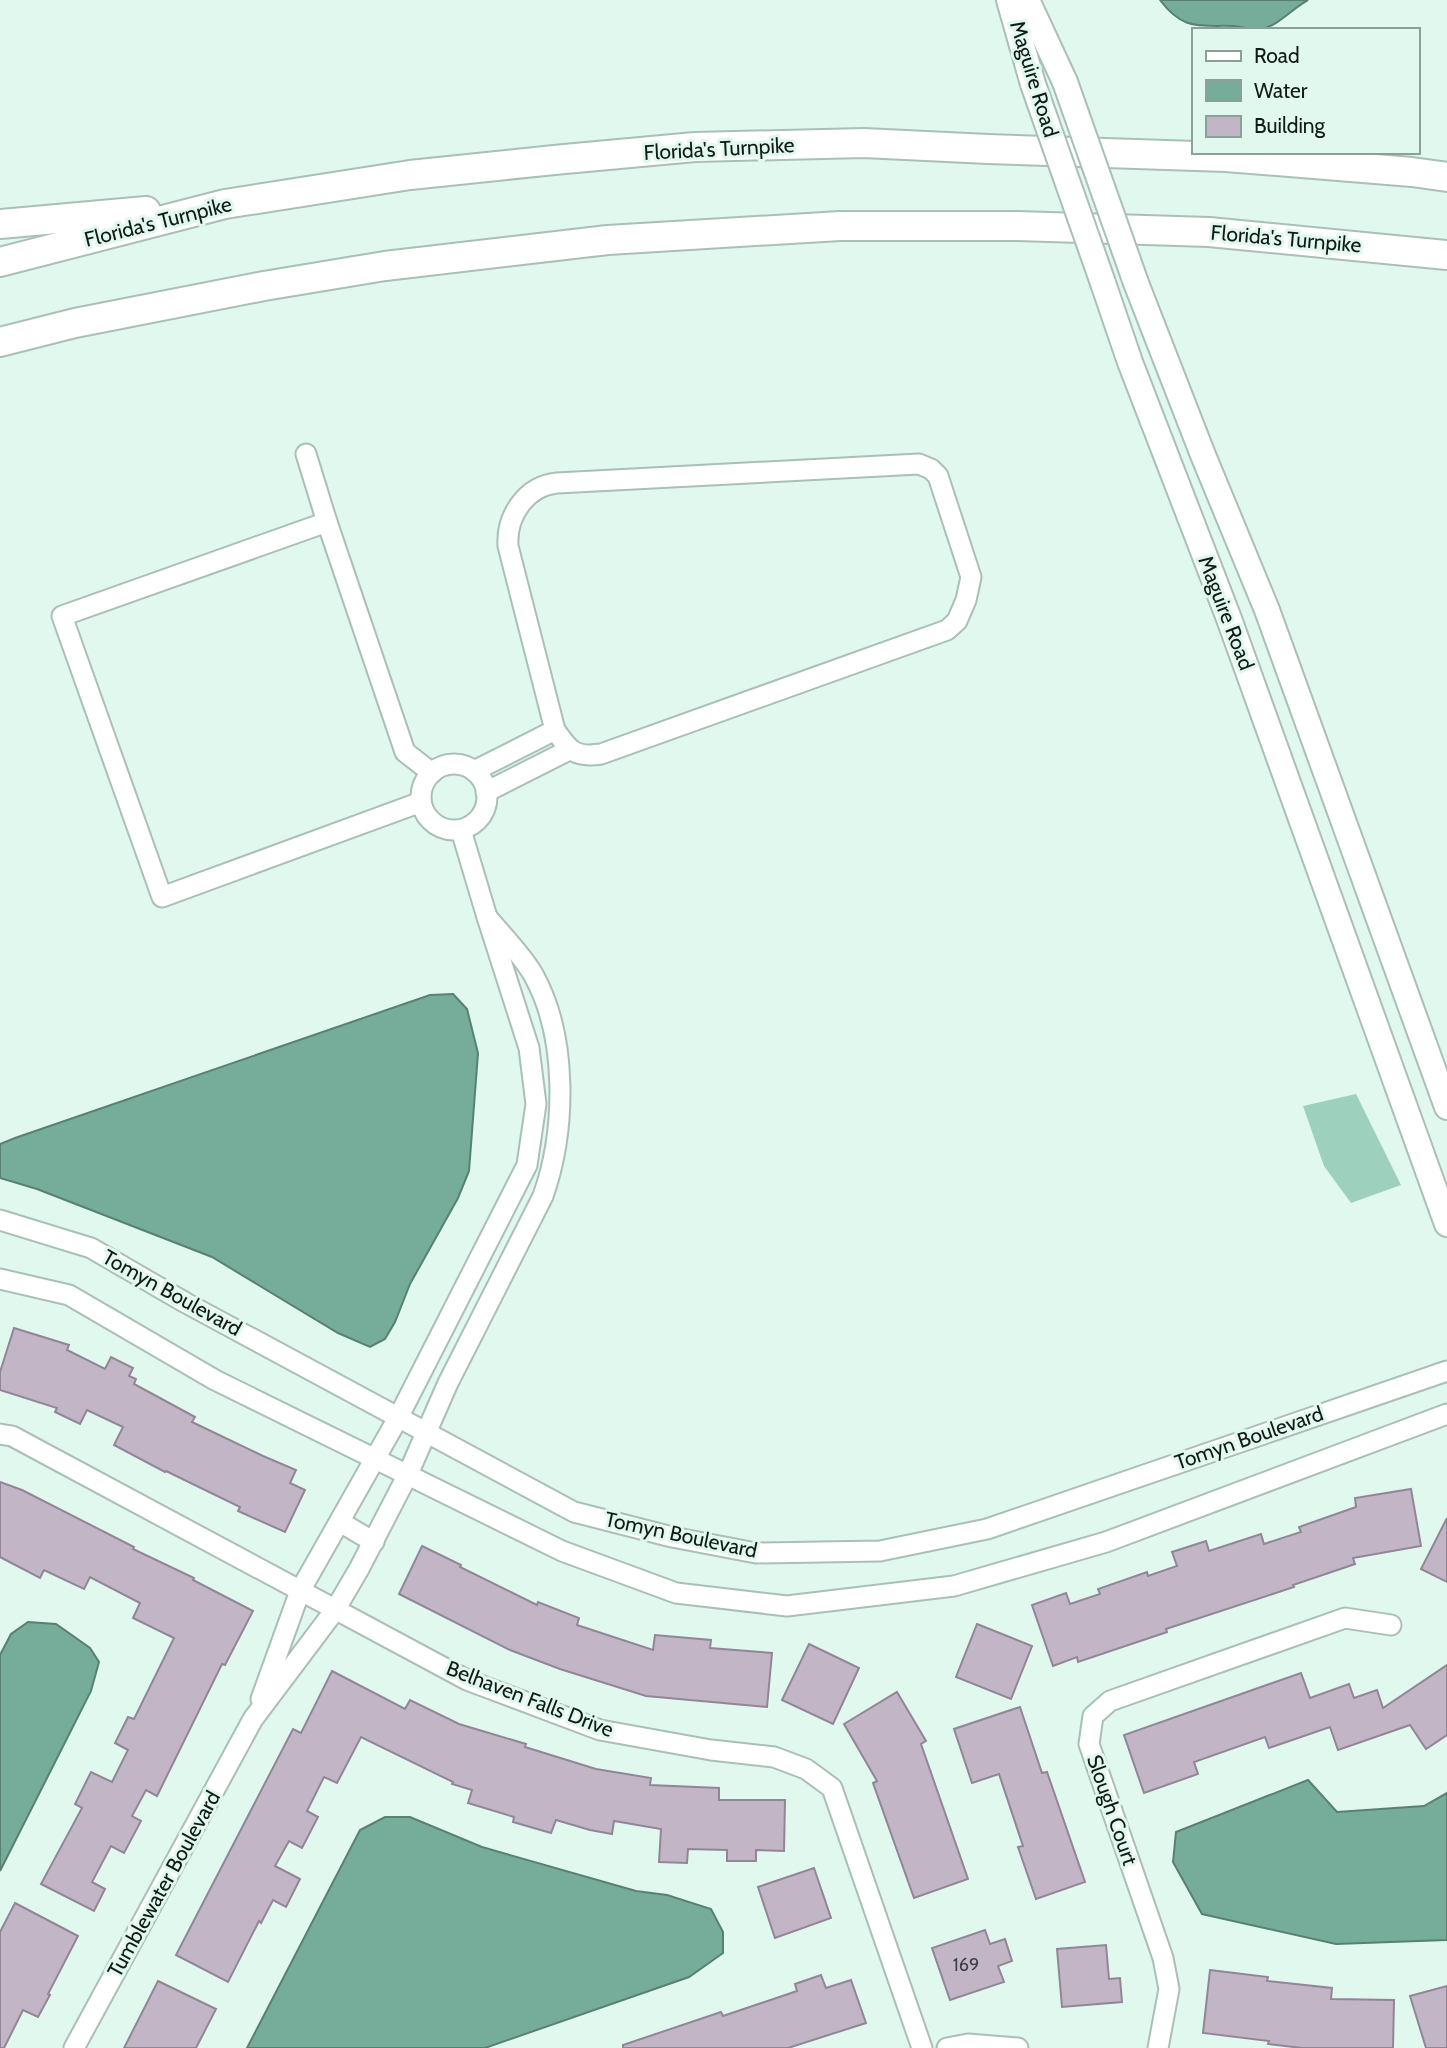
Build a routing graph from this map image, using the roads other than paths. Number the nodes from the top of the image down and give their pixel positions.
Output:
1 (1009, 0) edge
2 (1027, 0) edge
3 (1447, 177) edge
4 (225, 204) junction
5 (0, 223) edge
6 (1447, 255) edge
7 (0, 262) edge
8 (0, 342) edge
9 (306, 454) dead end
10 (327, 522) junction
11 (555, 730) junction
12 (569, 750) junction
13 (474, 771) junction
14 (432, 773) junction
15 (486, 792) junction
16 (421, 802) junction
17 (461, 830) junction
18 (487, 917) junction
19 (1447, 1107) edge
20 (527, 1165) junction
21 (551, 1173) junction
22 (0, 1220) edge
23 (1447, 1224) edge
24 (0, 1279) edge
25 (1447, 1371) edge
26 (1447, 1414) edge
27 (398, 1418) junction
28 (427, 1433) junction
29 (0, 1434) edge
30 (375, 1459) junction
31 (408, 1474) junction
32 (340, 1522) junction
33 (374, 1542) junction
34 (300, 1591) junction
35 (335, 1609) junction
36 (1391, 1625) dead end
37 (253, 1719) junction
38 (74, 2048) edge
39 (922, 2048) edge
40 (947, 2048) edge
41 (1017, 2048) edge
42 (1158, 2048) edge

1 - 23 main road, Maguire Road, bridge
2 - 19 main road, Maguire Road, bridge
3 - 4 highway, Florida's Turnpike
4 - 5 highway
4 - 7 highway, Florida's Turnpike
6 - 8 highway, Florida's Turnpike
9 - 10 street
10 - 14 street
10 - 16 street
11 - 12 street
11 - 12 street
11 - 13 street
12 - 15 street
13 - 14 street
13 - 15 street
14 - 16 street
15 - 17 street
16 - 17 street
17 - 18 street, Tumblewater Boulevard
18 - 20 street, Tumblewater Boulevard
18 - 21 street, Tumblewater Boulevard
20 - 21 street
20 - 27 street, Tumblewater Boulevard
21 - 28 street, Tumblewater Boulevard
22 - 27 street, Tomyn Boulevard
24 - 30 street
25 - 28 street, Tomyn Boulevard
26 - 31 street
27 - 28 street, Tomyn Boulevard
27 - 30 street, Tumblewater Boulevard
28 - 31 street, Tumblewater Boulevard
29 - 34 street, Belhaven Falls Drive
30 - 31 street
30 - 32 street, Tumblewater Boulevard
31 - 33 street, Tumblewater Boulevard
32 - 33 street
32 - 34 street, Tumblewater Boulevard
33 - 35 street, Tumblewater Boulevard
34 - 35 street, Belhaven Falls Drive
34 - 37 street, Tumblewater Boulevard
35 - 37 street, Tumblewater Boulevard
35 - 39 street, Belhaven Falls Drive
36 - 42 street, Slough Court
37 - 38 street, Tumblewater Boulevard
40 - 41 street

